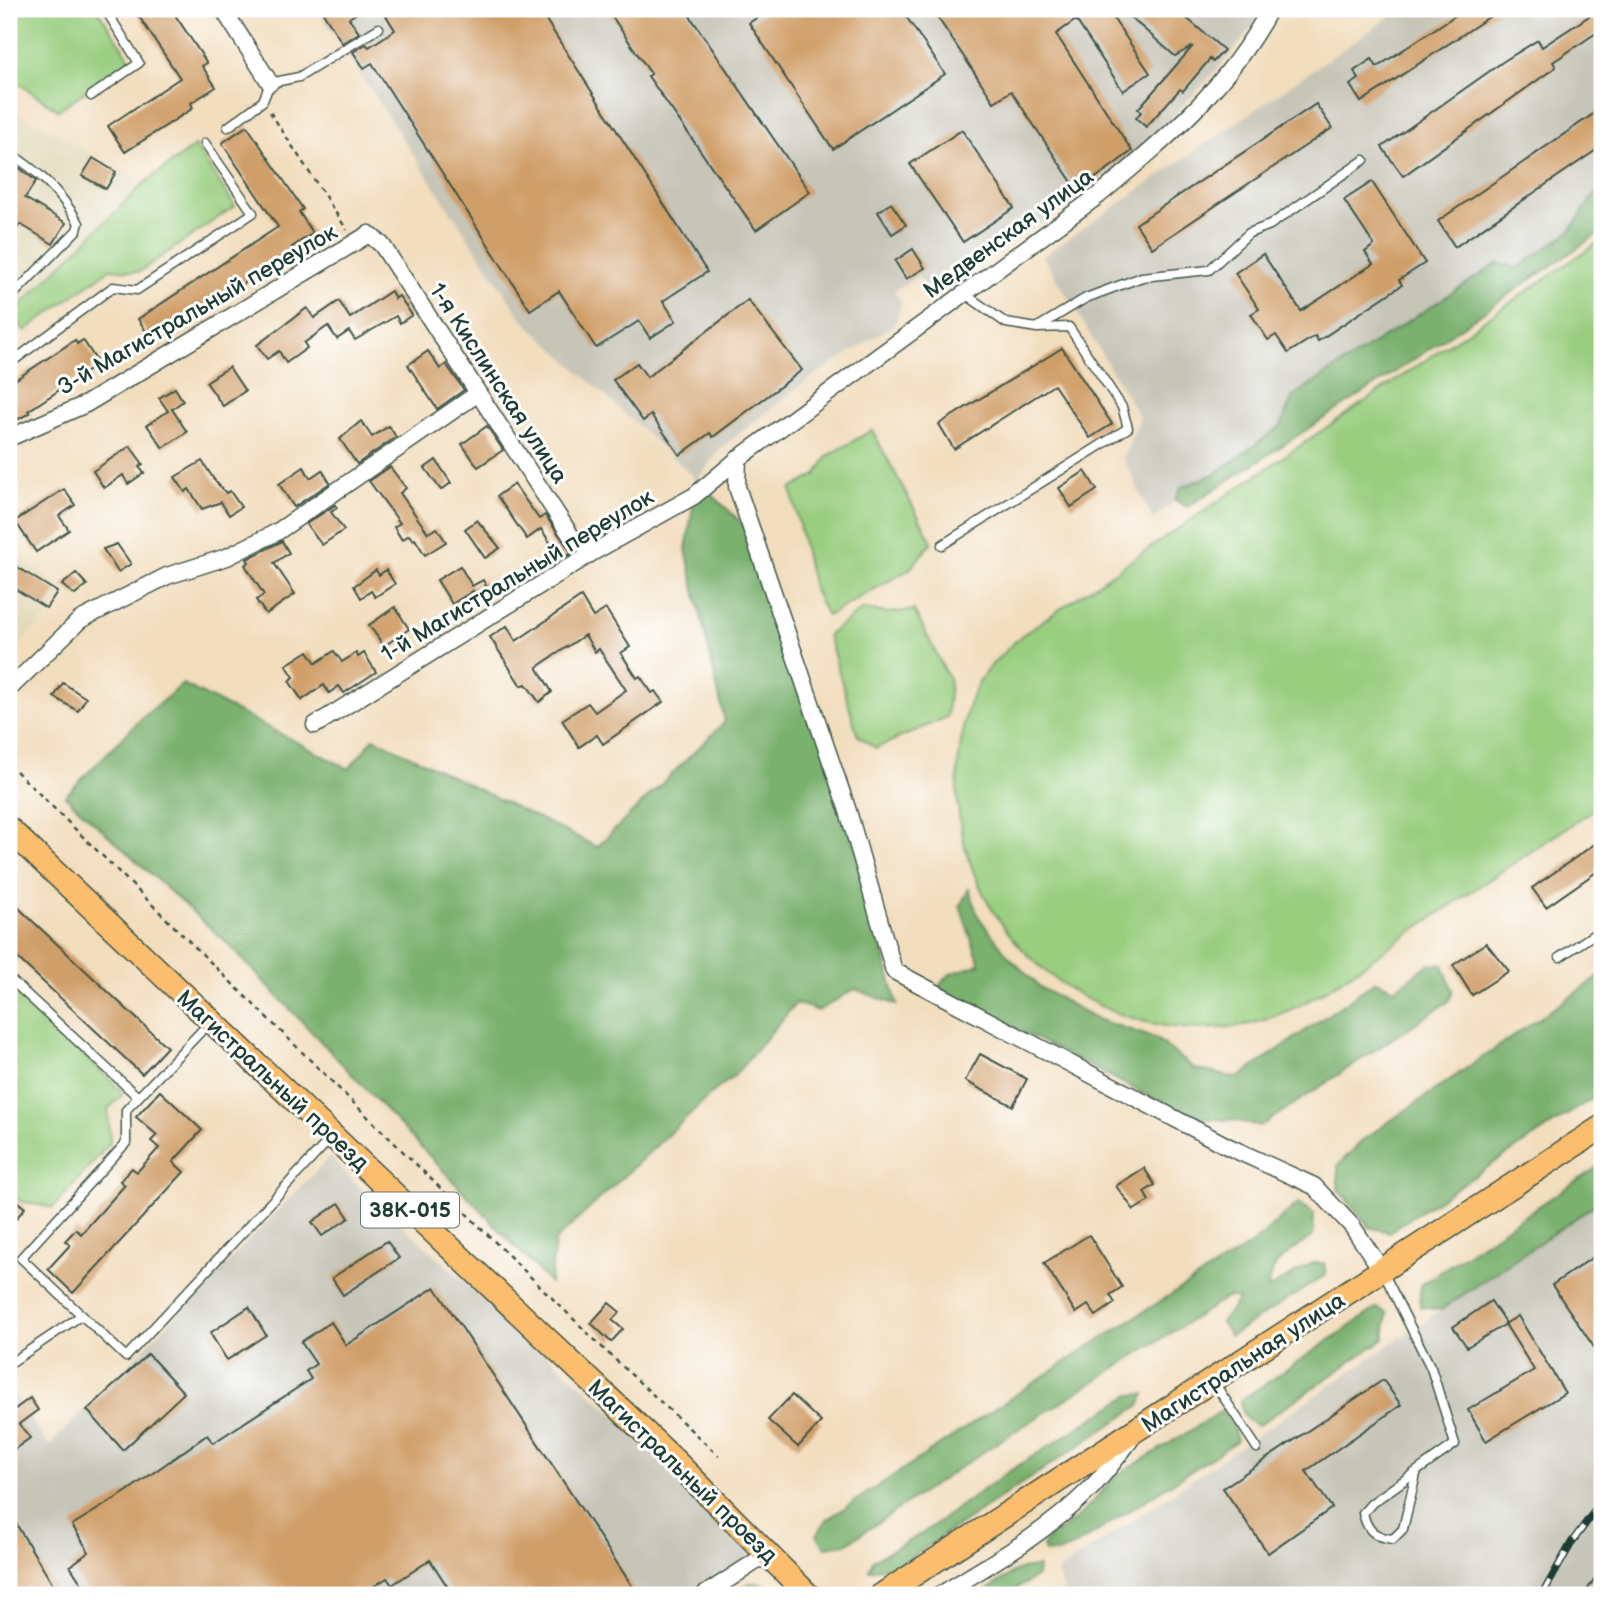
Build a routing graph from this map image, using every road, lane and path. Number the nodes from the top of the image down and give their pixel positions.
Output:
1 (105, 9) edge
2 (223, 9) edge
3 (1270, 9) edge
4 (379, 28) dead end
5 (270, 83) junction
6 (91, 96) dead end
7 (263, 101) junction
8 (228, 127) dead end
9 (205, 143) dead end
10 (9, 153) edge
11 (1364, 160) dead end
12 (362, 238) junction
13 (964, 294) junction
14 (9, 299) edge
15 (1037, 328) junction
16 (9, 364) edge
17 (477, 394) junction
18 (9, 438) edge
19 (738, 459) junction
20 (942, 545) dead end
21 (595, 551) junction
22 (9, 689) edge
23 (315, 725) dead end
24 (9, 764) edge
25 (9, 829) edge
26 (1602, 929) edge
27 (1560, 957) dead end
28 (9, 978) edge
29 (211, 1021) junction
30 (138, 1097) junction
31 (1602, 1127) edge
32 (332, 1136) junction
33 (1383, 1272) junction
34 (82, 1315) junction
35 (9, 1364) edge
36 (1213, 1381) junction
37 (1138, 1431) junction
38 (1256, 1448) dead end
39 (719, 1456) dead end
40 (1416, 1474) junction
41 (769, 1553) junction
42 (704, 1595) edge
43 (808, 1595) edge
44 (882, 1595) edge
45 (940, 1595) edge

1 - 6 lane
2 - 5 street
3 - 13 street, Медвенская улица
4 - 5 lane
5 - 7 lane
7 - 8 lane
7 - 12 path
9 - 16 lane
10 - 14 lane
11 - 15 lane
12 - 17 street, 1-я Кислинская улица
12 - 18 street, 3-й Магистральный переулок
13 - 15 lane
13 - 19 street, Медвенская улица
15 - 20 lane
17 - 21 street, 1-я Кислинская улица
17 - 22 street
19 - 21 street, 1-й Магистральный переулок
19 - 33 street
21 - 23 street, 1-й Магистральный переулок
24 - 39 path
25 - 29 main road, Магистральный проезд / 38К-015
26 - 27 lane
28 - 30 lane
29 - 30 lane
29 - 32 main road, Магистральный проезд / 38К-015
30 - 34 lane
31 - 33 main road, Магистральная улица
32 - 34 lane
32 - 41 main road, Магистральный проезд / 38К-015
33 - 36 main road, Магистральная улица
33 - 40 lane
34 - 35 lane
36 - 37 main road, Магистральная улица
36 - 38 lane
37 - 44 main road, Магистральная улица
37 - 45 street
40 - 40 lane
41 - 42 street
41 - 43 main road, Магистральный проезд / 38К-015

